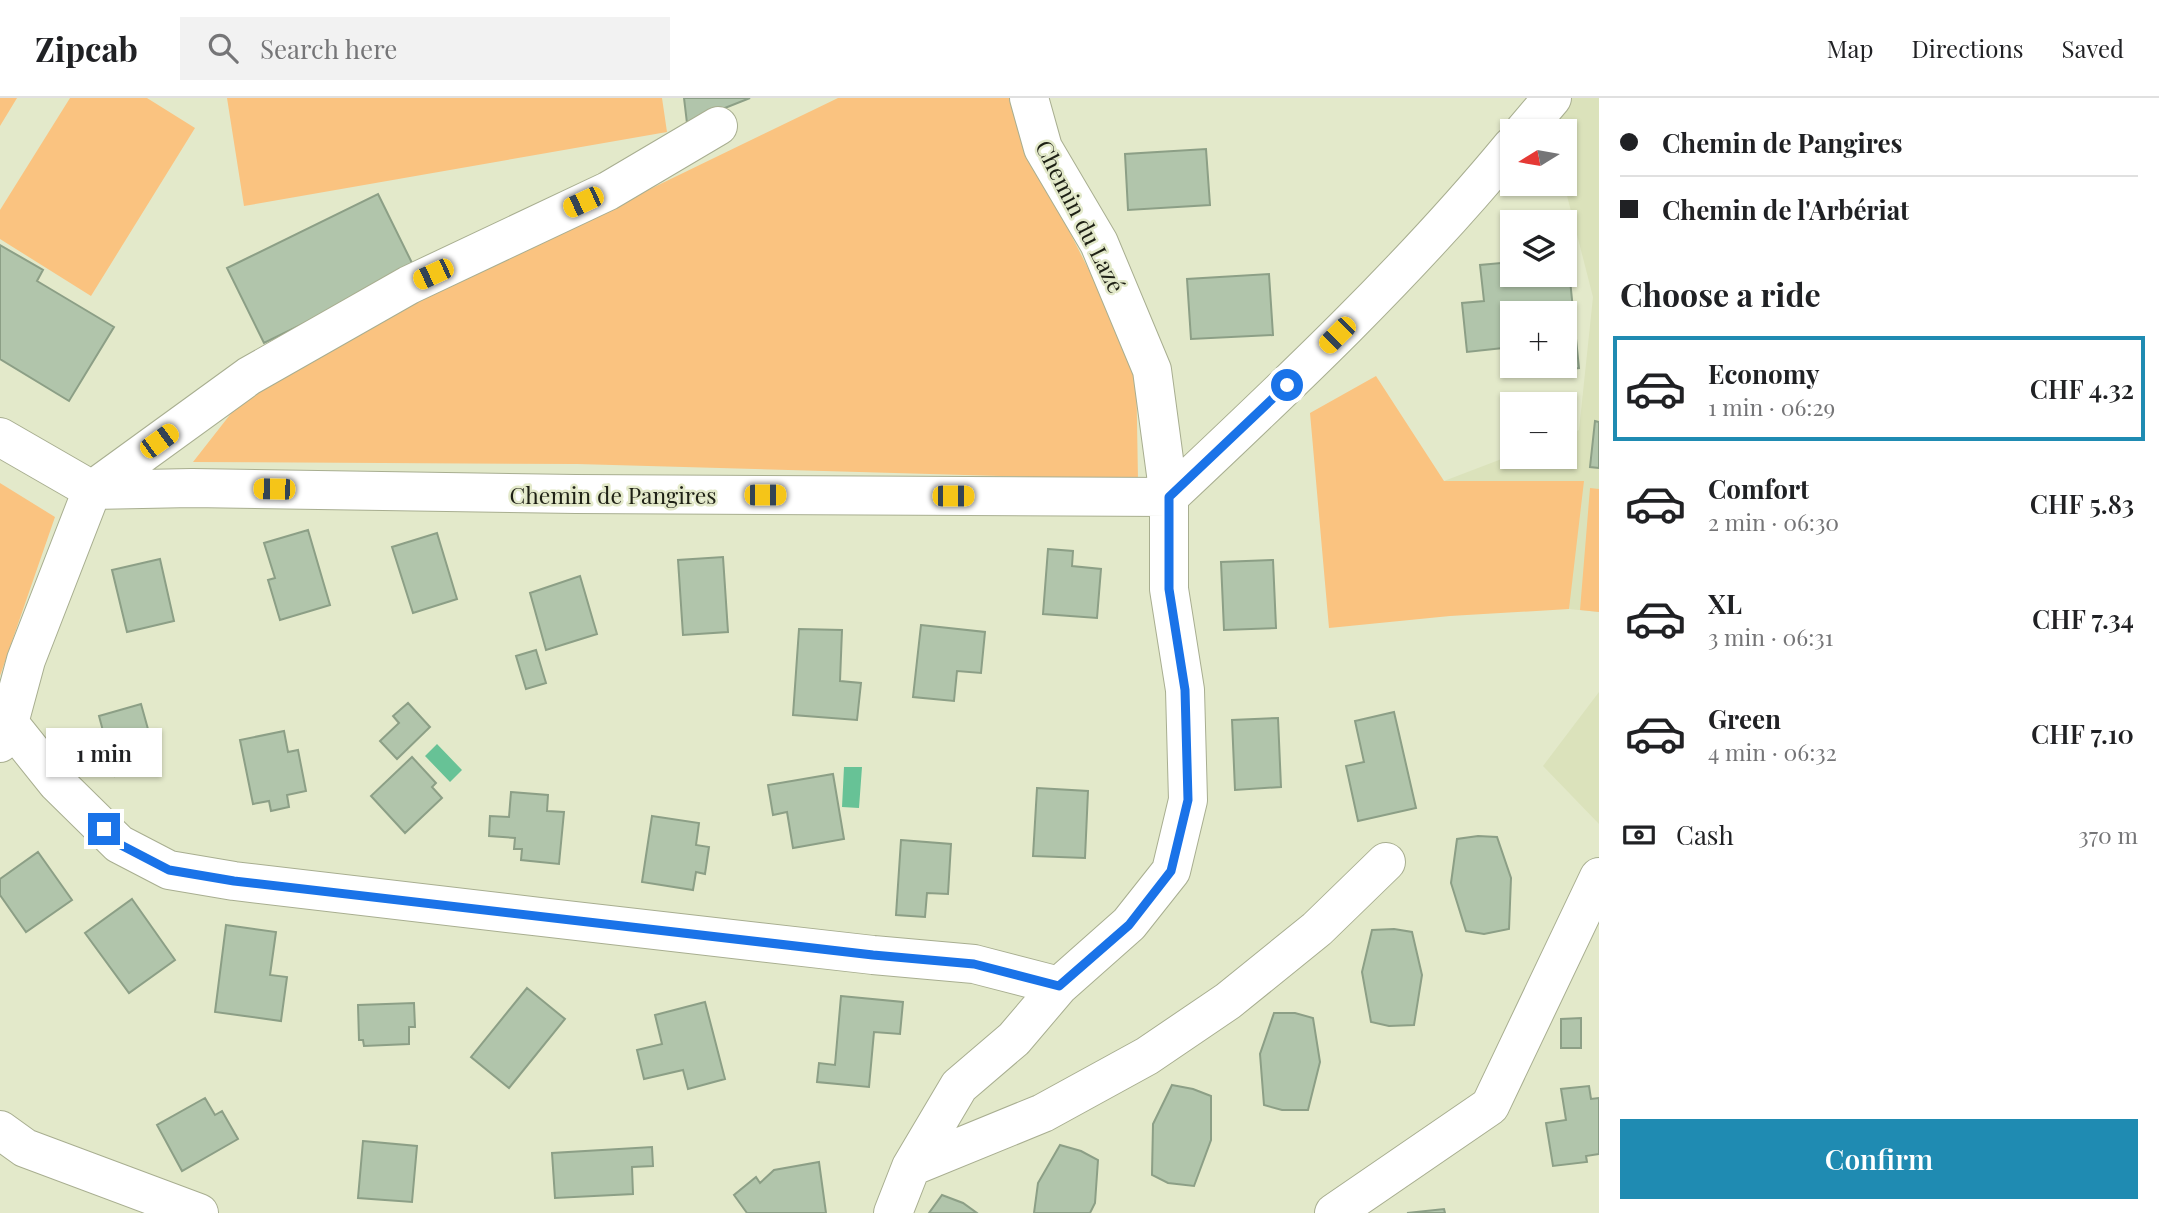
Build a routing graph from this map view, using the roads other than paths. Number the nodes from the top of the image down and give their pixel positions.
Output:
1 (1029, 98) edge
2 (1552, 98) edge
3 (1534, 119) edge
4 (718, 126) dead end
5 (1500, 159) edge
6 (0, 437) edge
7 (92, 490) junction
8 (1169, 497) junction
9 (5, 733) edge
10 (1386, 862) dead end
11 (1599, 877) edge
12 (1059, 986) junction
13 (0, 1130) edge
14 (911, 1167) junction
15 (199, 1213) edge
16 (893, 1213) edge
17 (1334, 1213) edge

1 - 8 street, Chemin du Lazé
2 - 3 street
4 - 7 street
5 - 8 street
6 - 7 street
7 - 8 street, Chemin de Pangires
7 - 9 street
8 - 12 street, Chemin du Lazé
9 - 12 street
10 - 14 street
11 - 17 street
12 - 14 street, Chemin du Lazé
13 - 15 street
14 - 16 street, Chemin du Lazé

